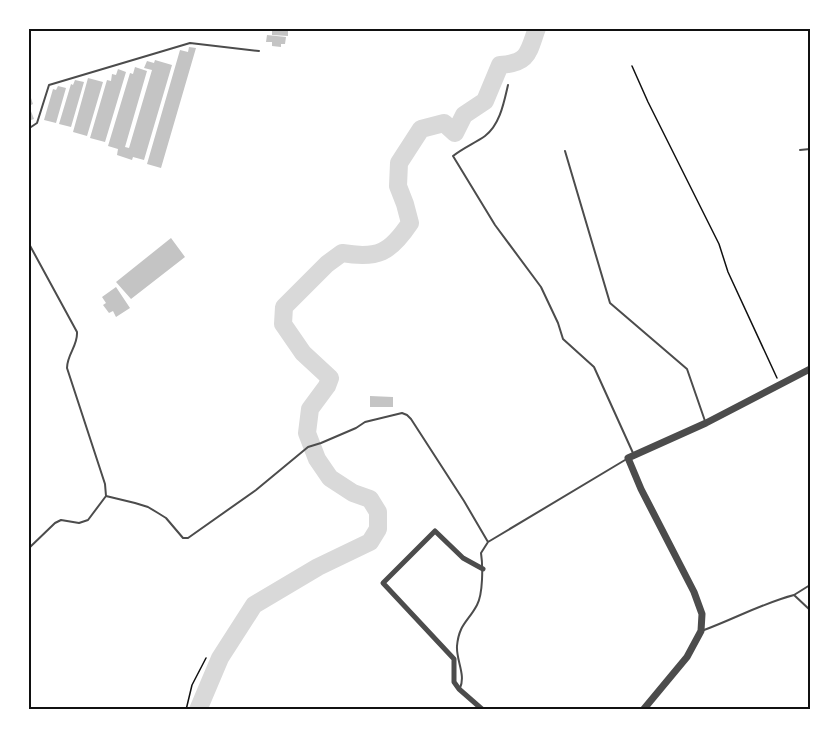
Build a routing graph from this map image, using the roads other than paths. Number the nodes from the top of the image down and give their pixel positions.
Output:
1 (259, 51) dead end
2 (508, 85) dead end
3 (28, 129) edge
4 (810, 149) edge
5 (800, 150) dead end
6 (565, 151) dead end
7 (28, 242) edge
8 (810, 369) edge
9 (706, 423) junction
10 (631, 457) junction
11 (106, 496) junction
12 (488, 542) junction
13 (28, 549) edge
14 (483, 569) junction
15 (810, 585) edge
16 (794, 595) junction
17 (810, 610) edge
18 (701, 631) junction
19 (459, 689) junction
20 (483, 710) edge
21 (643, 710) edge

1 - 3 lane
2 - 10 lane
4 - 5 lane
6 - 9 lane
7 - 11 lane
8 - 9 street
9 - 10 street
10 - 12 lane
10 - 18 street
11 - 12 lane
11 - 13 lane
12 - 14 lane
14 - 19 lane
14 - 19 street
15 - 16 lane
16 - 17 lane
16 - 18 lane
18 - 21 street
19 - 20 street

